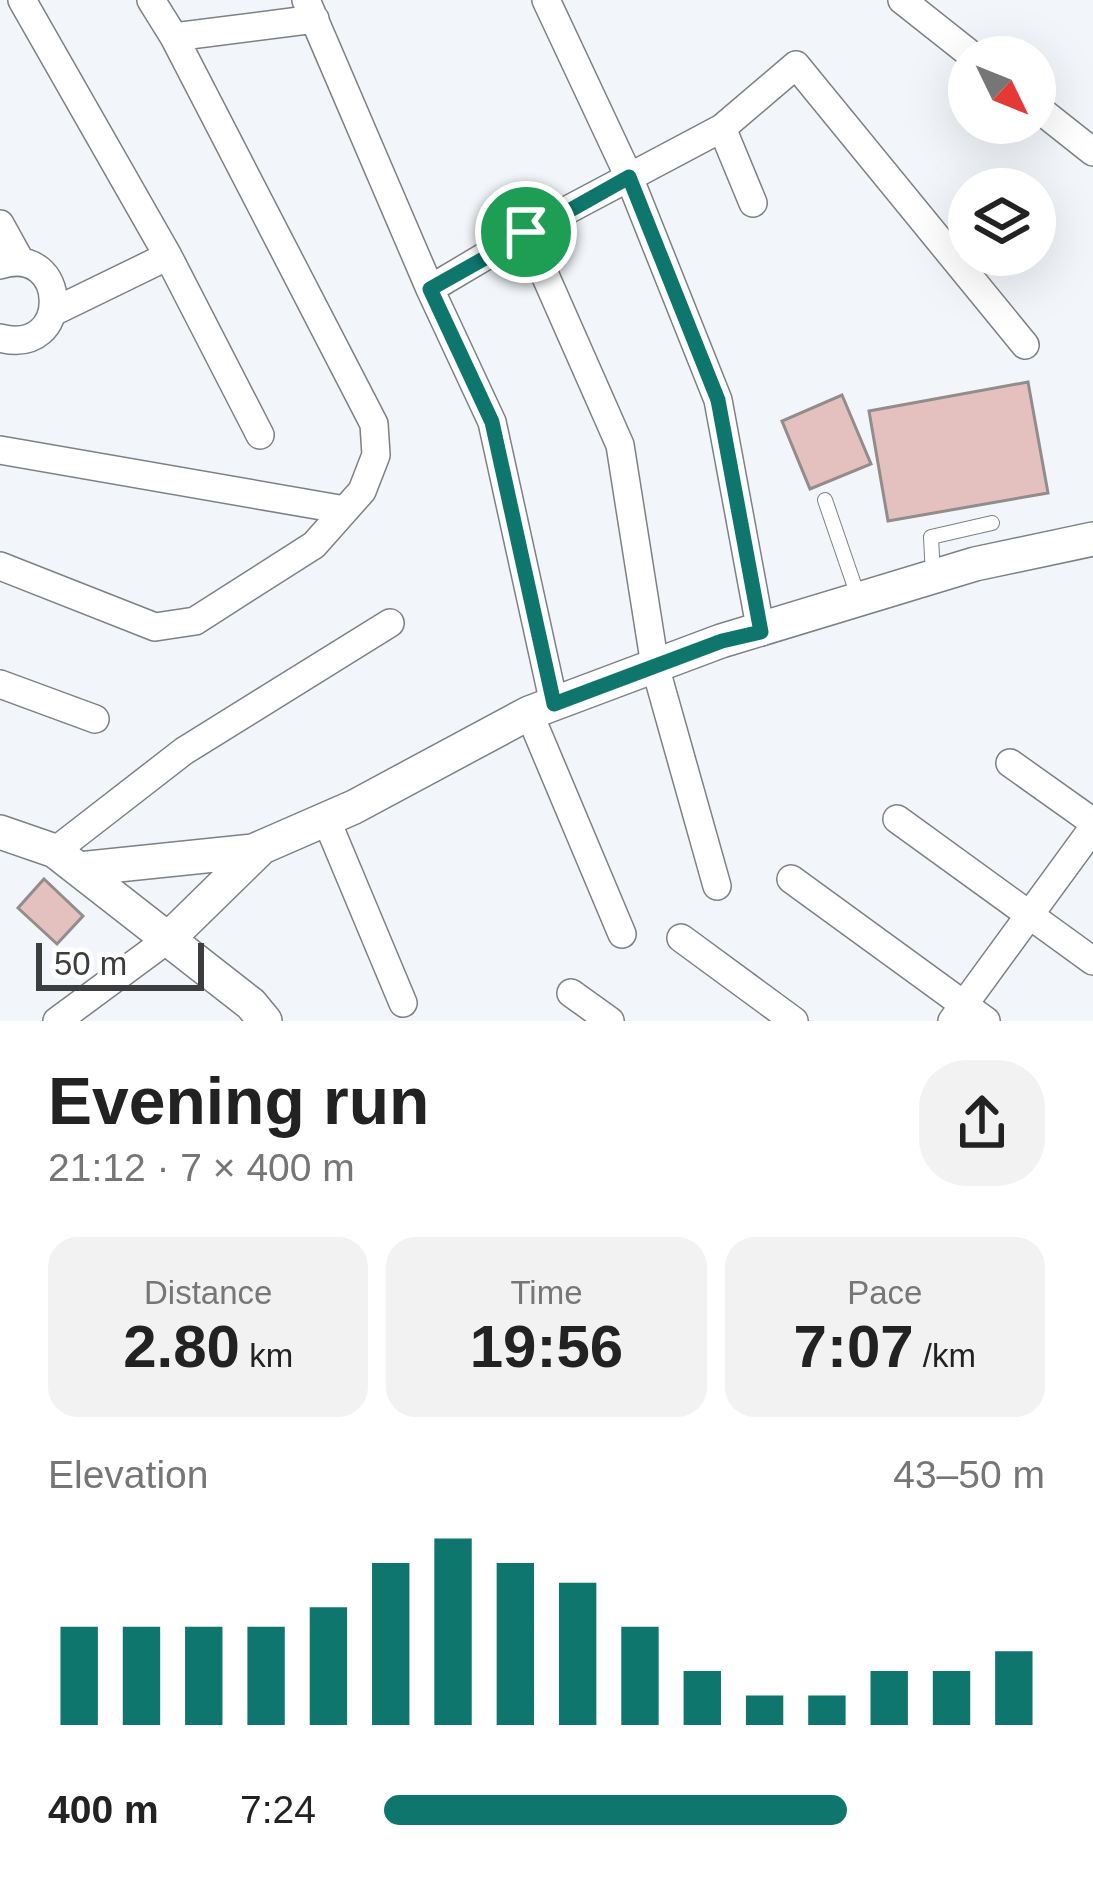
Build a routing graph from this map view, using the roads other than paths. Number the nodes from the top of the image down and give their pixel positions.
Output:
1 (22, 0) edge
2 (151, 0) edge
3 (546, 0) edge
4 (902, 0) edge
5 (310, 9) edge
6 (948, 36) edge
7 (174, 37) junction
8 (1056, 123) edge
9 (722, 128) junction
10 (1093, 152) edge
11 (629, 177) junction
12 (754, 203) dead end
13 (0, 224) edge
14 (526, 232) junction
15 (168, 256) junction
16 (10, 263) edge
17 (430, 289) junction
18 (53, 312) junction
19 (0, 338) edge
20 (1024, 346) dead end
21 (260, 435) dead end
22 (0, 450) edge
23 (825, 500) dead end
24 (345, 510) junction
25 (992, 523) dead end
26 (1093, 538) edge
27 (0, 566) edge
28 (934, 576) junction
29 (859, 598) junction
30 (390, 623) dead end
31 (761, 632) junction
32 (655, 666) junction
33 (0, 684) edge
34 (541, 709) junction
35 (95, 719) dead end
36 (1010, 764) dead end
37 (326, 819) junction
38 (897, 819) dead end
39 (1093, 825) edge
40 (6, 841) edge
41 (263, 847) junction
42 (67, 860) junction
43 (791, 879) dead end
44 (717, 886) dead end
45 (1029, 915) junction
46 (622, 934) dead end
47 (682, 938) dead end
48 (168, 939) junction
49 (1093, 961) edge
50 (571, 993) dead end
51 (403, 1003) dead end
52 (967, 1016) edge
53 (61, 1020) edge
54 (266, 1021) edge
55 (610, 1021) edge
56 (794, 1021) edge

1 - 15 street
2 - 7 street
3 - 11 street
4 - 6 street
5 - 7 street
5 - 17 street
7 - 24 street
8 - 10 street
9 - 11 street
9 - 12 street
9 - 20 street
11 - 14 street
11 - 31 street
13 - 16 street
14 - 17 street
14 - 32 street
15 - 18 street
15 - 21 street
16 - 18 street
17 - 34 street
18 - 19 street
22 - 24 street
23 - 29 lane
24 - 27 street
25 - 28 lane
26 - 28 street
28 - 29 street
29 - 31 street
30 - 42 street
31 - 32 street
32 - 34 street
32 - 44 street
33 - 35 street
34 - 37 street
34 - 46 street
36 - 39 street
37 - 41 street
37 - 51 street
38 - 45 street
39 - 45 street
40 - 42 street
41 - 42 street
41 - 48 street
42 - 48 street
43 - 52 street
45 - 49 street
45 - 52 street
47 - 56 street
48 - 53 street
48 - 54 street
50 - 55 street

